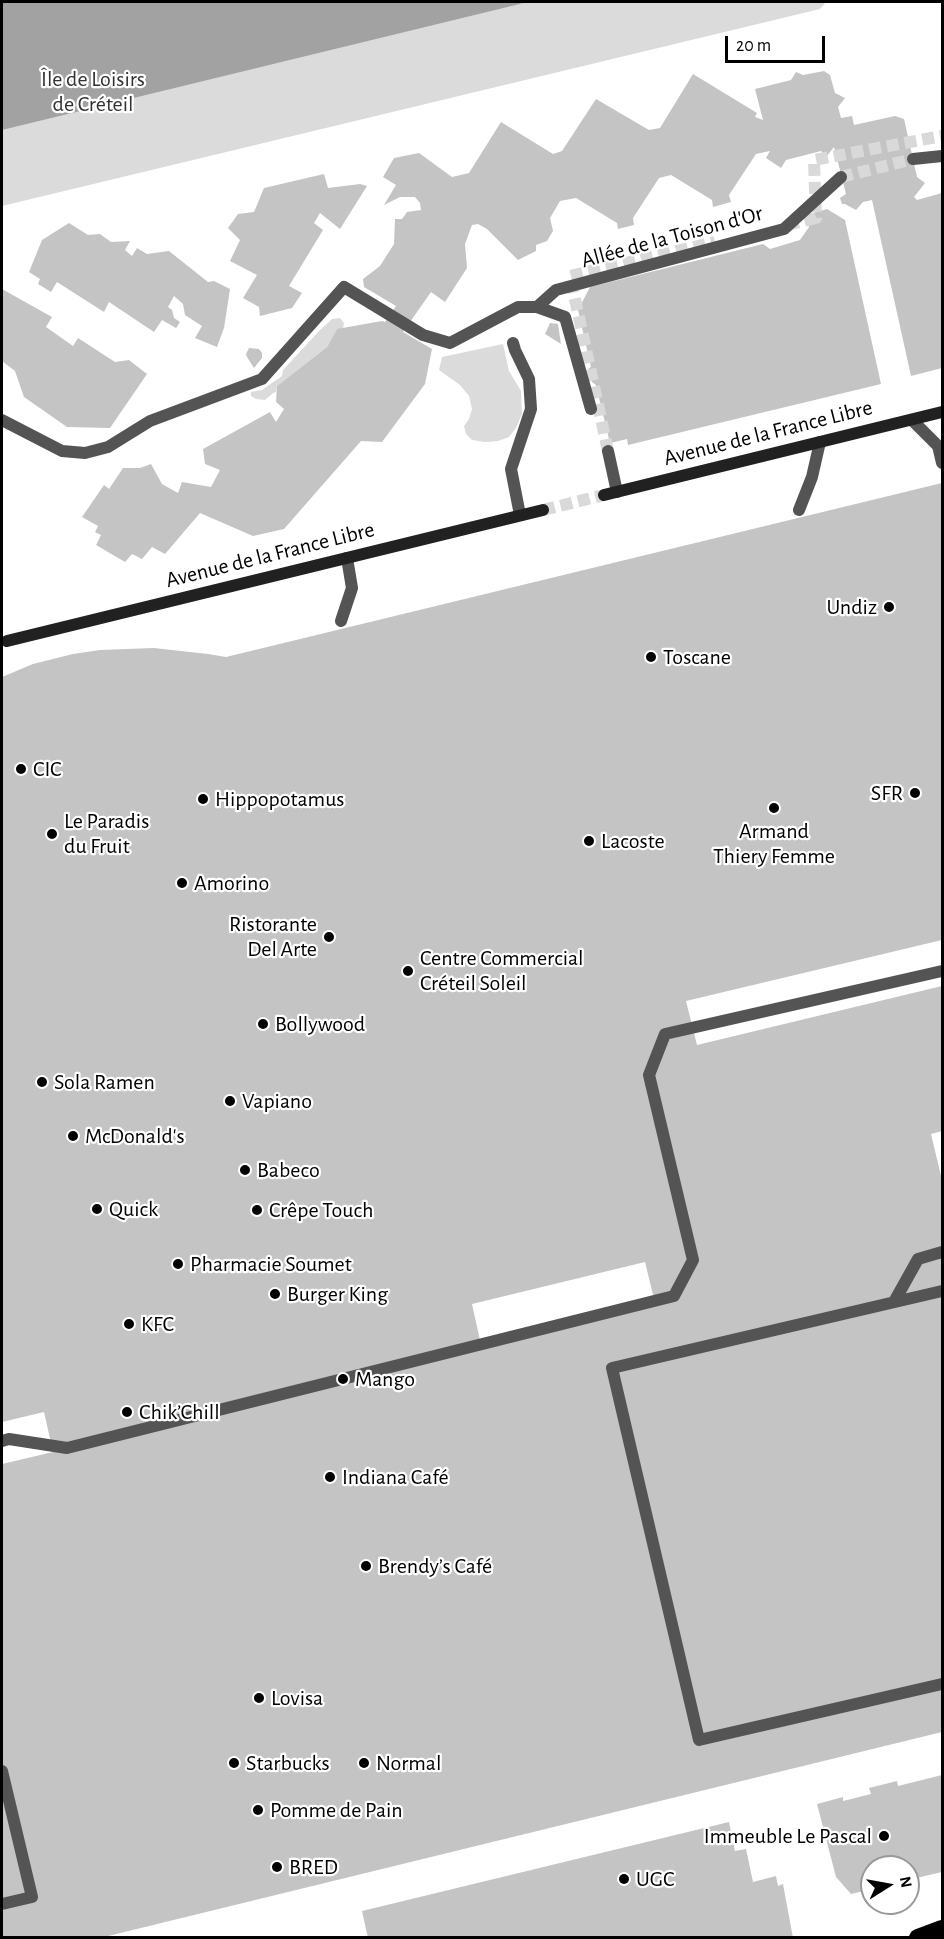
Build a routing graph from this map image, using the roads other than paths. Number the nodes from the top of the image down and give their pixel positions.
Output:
1 (942, 156) edge
2 (913, 159) tunnel mouth
3 (841, 177) tunnel mouth
4 (537, 307) junction
5 (513, 343) dead end
6 (591, 410) dead end
7 (942, 412) edge
8 (2, 420) edge
9 (912, 420) junction
10 (820, 442) junction
11 (608, 451) tunnel mouth
12 (942, 463) edge
13 (543, 510) tunnel mouth
14 (799, 510) dead end
15 (520, 515) junction
16 (347, 558) junction
17 (341, 621) dead end
18 (7, 640) dead end
19 (942, 971) edge
20 (942, 1252) edge
21 (942, 1291) edge
22 (894, 1302) junction
23 (2, 1441) edge
24 (942, 1684) edge
25 (2, 1771) edge
26 (2, 1905) edge
27 (942, 1929) edge
28 (918, 1938) edge

1 - 2 street
3 - 4 street, Allée de la Toison d'Or
4 - 6 street
4 - 8 street, Allée de la Toison d'Or
5 - 15 street
7 - 9 street, Avenue de la France Libre
9 - 10 street, Avenue de la France Libre
9 - 12 street
10 - 11 street, Avenue de la France Libre
10 - 14 street
13 - 15 street, Avenue de la France Libre
15 - 16 street, Avenue de la France Libre
16 - 17 street
16 - 18 street, Avenue de la France Libre
19 - 23 street
20 - 22 street
21 - 22 street
22 - 24 street
25 - 26 street
27 - 28 highway

